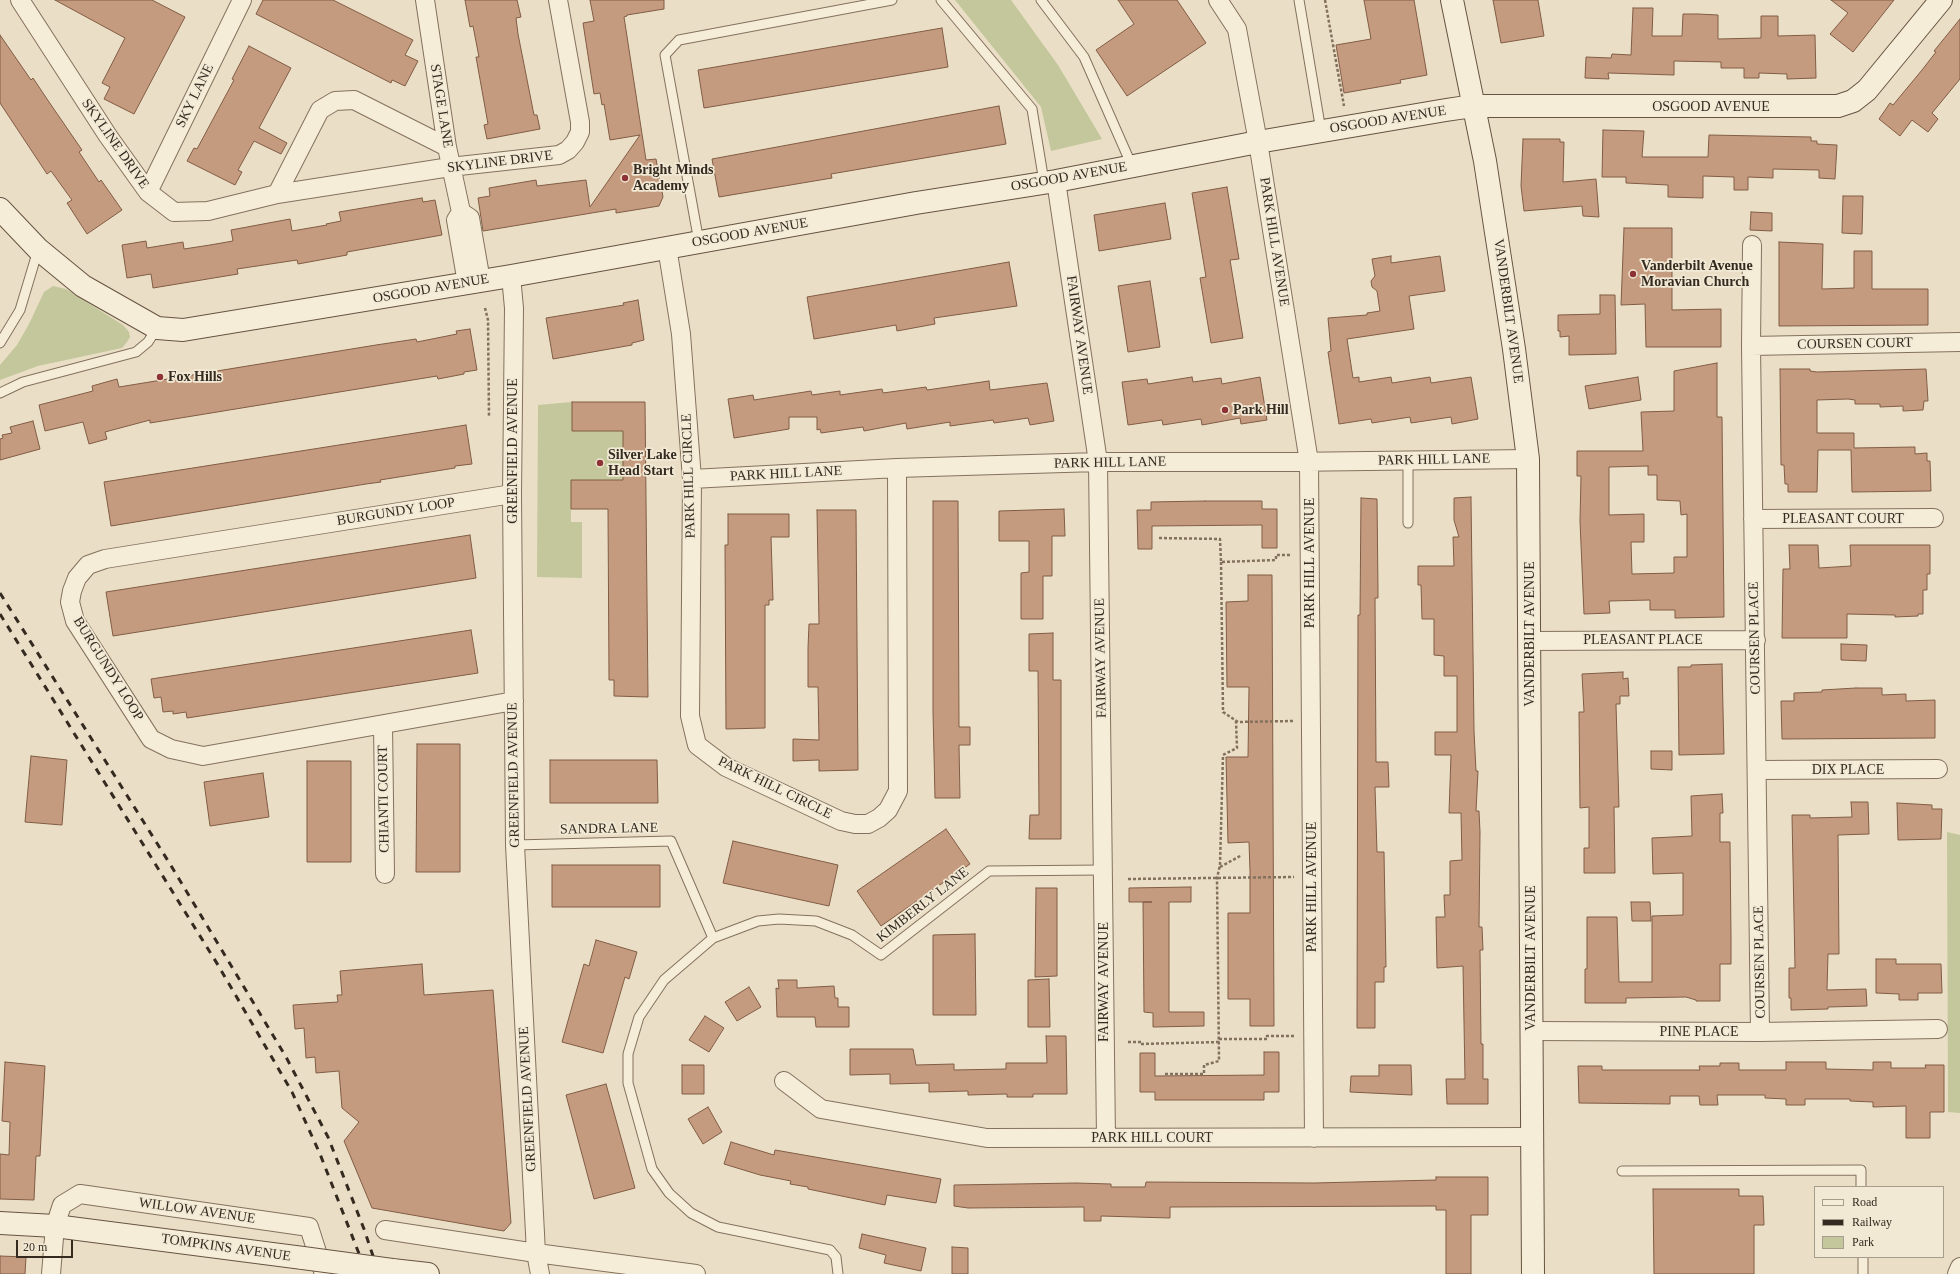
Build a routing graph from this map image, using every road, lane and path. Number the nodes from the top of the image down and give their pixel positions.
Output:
1 (20, 0) edge
2 (410, 0) edge
3 (558, 0) edge
4 (892, 0) edge
5 (941, 0) edge
6 (1041, 0) edge
7 (1218, 0) edge
8 (1299, 0) edge
9 (1325, 0) edge
10 (1452, 0) edge
11 (1941, 0) edge
12 (236, 2) edge
13 (426, 4) edge
14 (1473, 106) junction
15 (1344, 107) dead end
16 (1321, 131) junction
17 (1258, 142) junction
18 (447, 147) junction
19 (1132, 166) junction
20 (450, 167) junction
21 (1050, 181) junction
22 (148, 192) junction
23 (277, 194) junction
24 (0, 208) edge
25 (699, 242) junction
26 (1752, 245) dead end
27 (667, 247) junction
28 (38, 249) junction
29 (511, 276) junction
30 (474, 282) junction
31 (485, 308) dead end
32 (157, 328) junction
33 (1960, 342) edge
34 (0, 343) edge
35 (1751, 346) junction
36 (0, 393) edge
37 (489, 417) dead end
38 (1528, 459) junction
39 (1408, 461) junction
40 (1098, 462) junction
41 (1309, 462) junction
42 (897, 468) junction
43 (692, 479) junction
44 (512, 494) junction
45 (1934, 518) dead end
46 (1752, 519) junction
47 (1408, 523) dead end
48 (1159, 538) dead end
49 (1294, 554) dead end
50 (1221, 562) junction
51 (1756, 640) junction
52 (1530, 641) junction
53 (514, 702) junction
54 (1236, 721) junction
55 (1294, 721) dead end
56 (383, 725) junction
57 (1938, 769) dead end
58 (1758, 770) junction
59 (515, 845) junction
60 (1242, 855) dead end
61 (1219, 867) junction
62 (1103, 870) junction
63 (385, 874) dead end
64 (1295, 877) dead end
65 (1217, 878) junction
66 (1128, 880) dead end
67 (713, 938) junction
68 (1938, 1030) dead end
69 (1531, 1031) junction
70 (1760, 1032) junction
71 (1295, 1036) dead end
72 (1219, 1041) junction
73 (1128, 1042) dead end
74 (1165, 1074) dead end
75 (784, 1081) dead end
76 (1532, 1137) junction
77 (1106, 1138) junction
78 (1314, 1138) junction
79 (1622, 1170) dead end
80 (1861, 1186) edge
81 (0, 1223) edge
82 (54, 1226) junction
83 (385, 1230) dead end
84 (536, 1253) junction
85 (1863, 1258) edge
86 (1960, 1267) edge
87 (51, 1274) edge
88 (324, 1274) edge
89 (428, 1274) edge
90 (540, 1274) edge
91 (696, 1274) edge
92 (838, 1274) edge
93 (1533, 1274) edge
94 (1863, 1274) edge
95 (1957, 1274) edge

1 - 22 street, SKYLINE DRIVE
2 - 13 street
3 - 20 street, SKYLINE DRIVE
4 - 25 lane
5 - 21 lane
6 - 19 lane
7 - 17 street, PARK HILL AVENUE
8 - 16 lane
9 - 15 path
10 - 14 street, VANDERBILT AVENUE
11 - 14 street, OSGOOD AVENUE
12 - 22 street, SKY LANE
13 - 18 street, STAGE LANE
14 - 16 street, OSGOOD AVENUE
14 - 38 street, VANDERBILT AVENUE
16 - 17 street, OSGOOD AVENUE
17 - 19 street, OSGOOD AVENUE
17 - 41 street, PARK HILL AVENUE
18 - 20 street, STAGE LANE
18 - 23 street, SKYLINE DRIVE
19 - 21 street, OSGOOD AVENUE
20 - 23 street, SKYLINE DRIVE
20 - 30 street, STAGE LANE
21 - 25 street, OSGOOD AVENUE
21 - 40 street, FAIRWAY AVENUE
22 - 23 street, SKYLINE DRIVE
24 - 28 street
25 - 27 street, OSGOOD AVENUE
26 - 35 street, COURSEN PLACE
27 - 29 street, OSGOOD AVENUE
27 - 43 street, PARK HILL CIRCLE
28 - 32 street
28 - 34 lane
29 - 30 street, OSGOOD AVENUE
29 - 44 street, GREENFIELD AVENUE
30 - 32 street, OSGOOD AVENUE
31 - 37 path
32 - 36 lane
33 - 35 street, COURSEN COURT
35 - 46 street, COURSEN PLACE
38 - 39 street, PARK HILL LANE
38 - 52 street, VANDERBILT AVENUE
39 - 41 street, PARK HILL LANE
39 - 47 lane
40 - 41 street, PARK HILL LANE
40 - 42 street, PARK HILL LANE
40 - 62 street, FAIRWAY AVENUE
41 - 78 street, PARK HILL AVENUE
42 - 43 street, PARK HILL LANE
42 - 43 street, PARK HILL CIRCLE
44 - 53 street, GREENFIELD AVENUE
44 - 56 street, BURGUNDY LOOP
45 - 46 street, PLEASANT COURT
46 - 51 street, COURSEN PLACE
48 - 50 path
49 - 50 path
50 - 54 path
51 - 52 street, PLEASANT PLACE
51 - 58 street, COURSEN PLACE
52 - 69 street, VANDERBILT AVENUE
53 - 56 street, BURGUNDY LOOP
53 - 59 street, GREENFIELD AVENUE
54 - 55 path
54 - 61 path
56 - 63 street, CHIANTI COURT
57 - 58 street, DIX PLACE
58 - 70 street, COURSEN PLACE
59 - 67 lane, SANDRA LANE
59 - 84 street, GREENFIELD AVENUE
60 - 61 path
61 - 65 path
62 - 67 lane, KIMBERLY LANE
62 - 77 street, FAIRWAY AVENUE
64 - 65 path
65 - 66 path
65 - 72 path
67 - 92 lane, KIMBERLY LANE
68 - 70 street, PINE PLACE
69 - 70 street, PINE PLACE
69 - 76 street, VANDERBILT AVENUE
71 - 72 path
72 - 73 path
72 - 74 path
75 - 77 street, PARK HILL COURT
76 - 78 street, PARK HILL COURT
76 - 93 street, VANDERBILT AVENUE
77 - 78 street, PARK HILL COURT
79 - 80 lane
81 - 82 street, TOMPKINS AVENUE
82 - 87 street, WILLOW AVENUE
82 - 88 street, WILLOW AVENUE
82 - 89 street, TOMPKINS AVENUE, bridge
83 - 84 street
84 - 90 street, GREENFIELD AVENUE
84 - 91 street
85 - 94 lane
86 - 95 street

